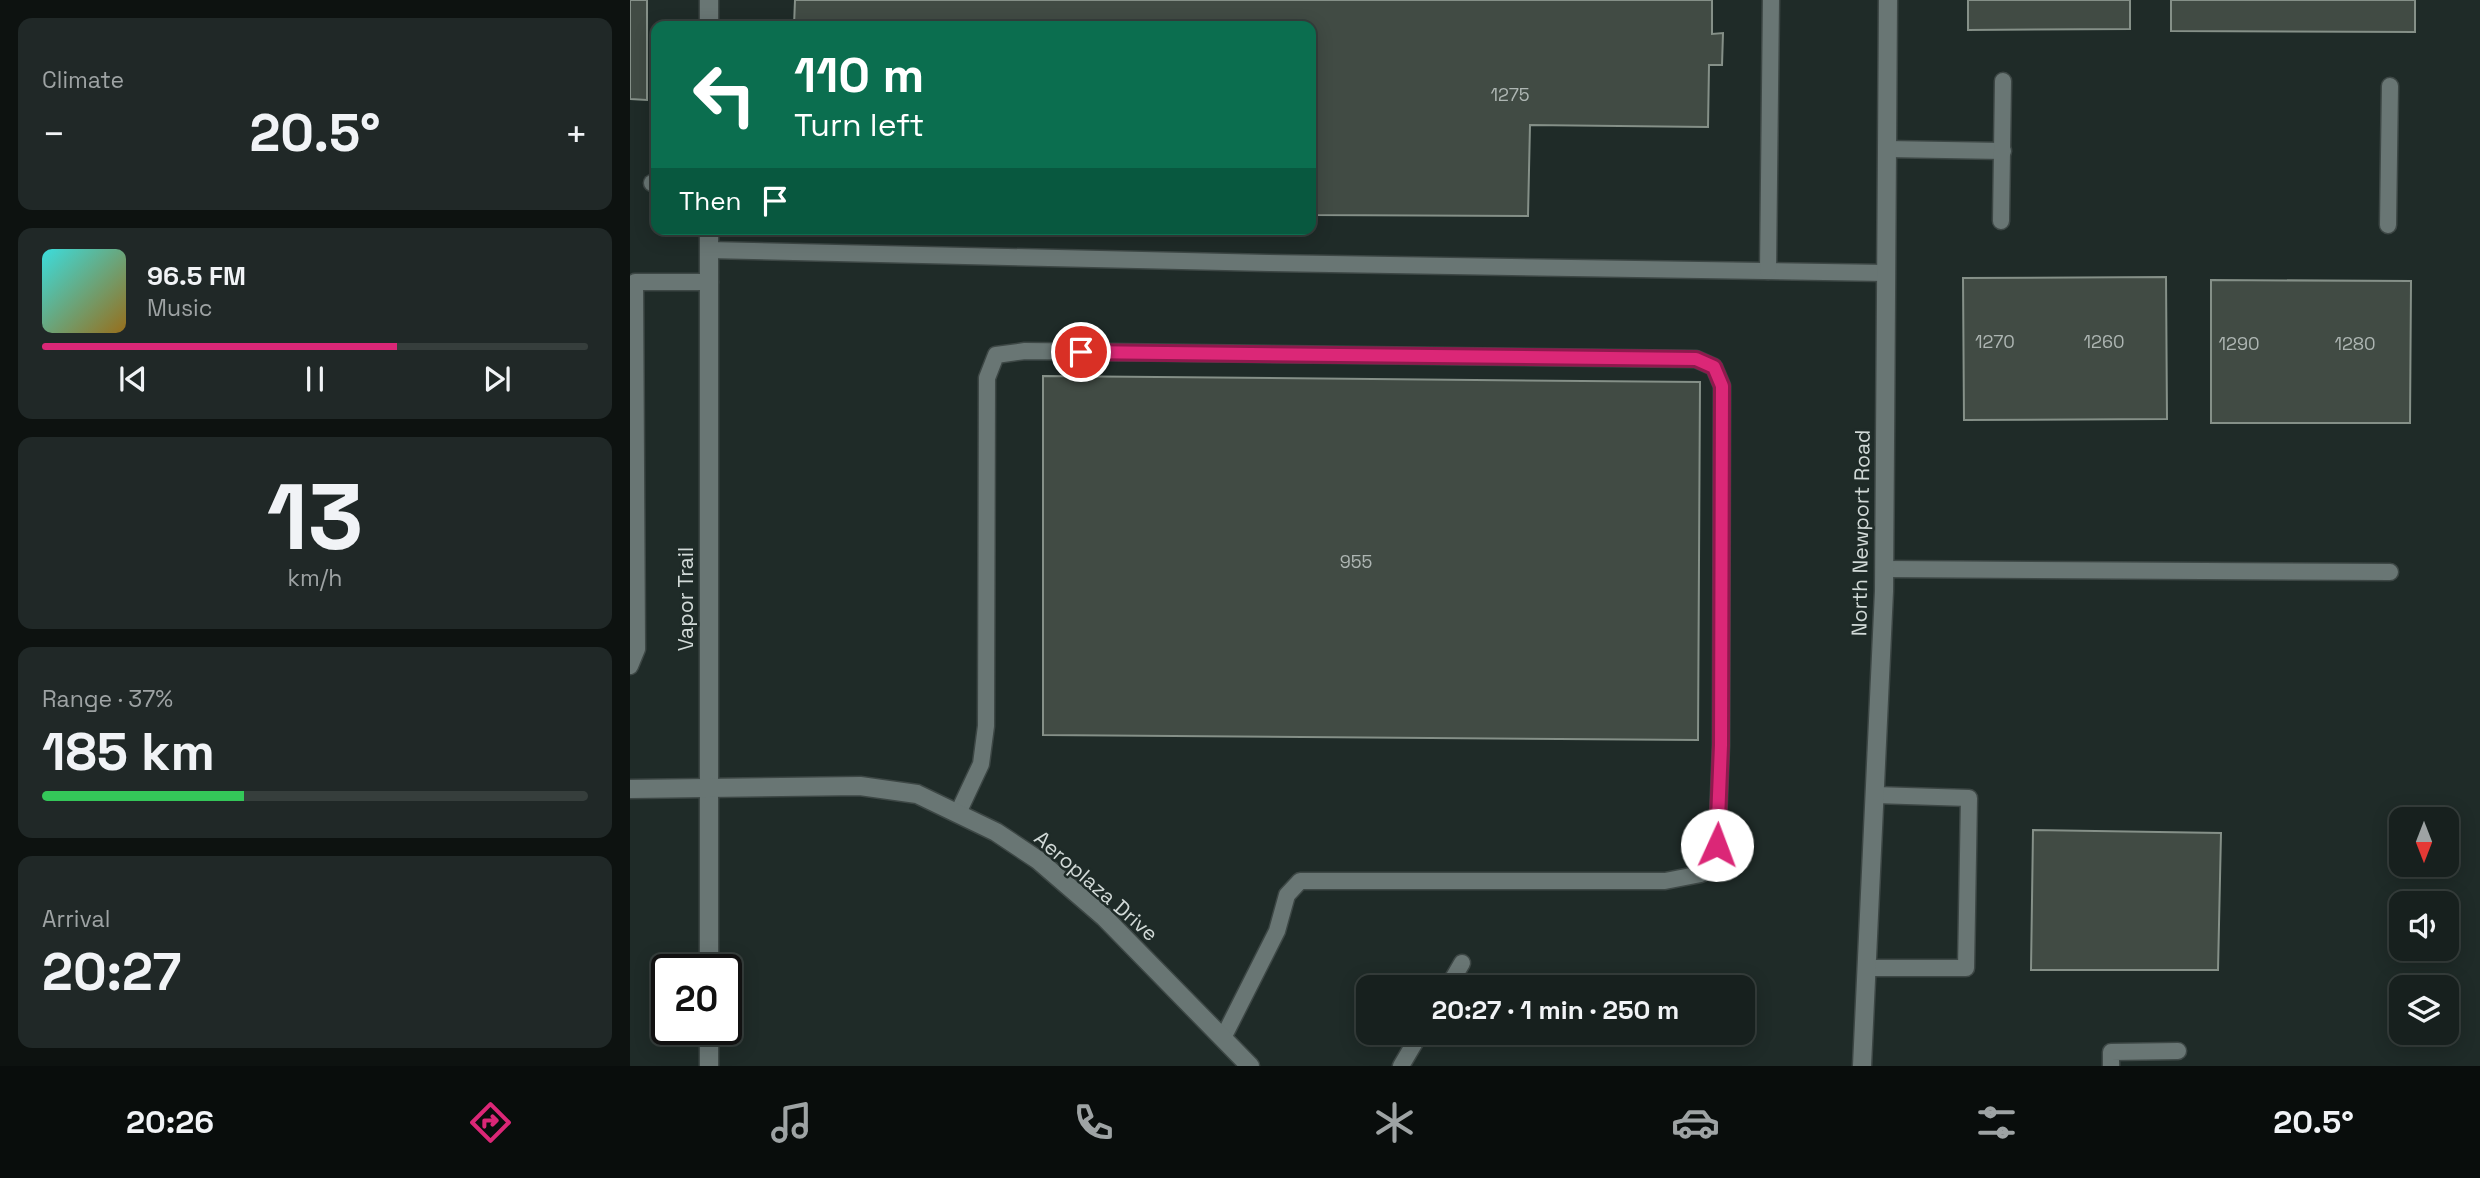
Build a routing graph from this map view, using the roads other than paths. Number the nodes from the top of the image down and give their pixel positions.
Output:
1 (709, 0) edge
2 (1771, 0) edge
3 (1888, 0) edge
4 (709, 21) edge
5 (2003, 81) dead end
6 (2390, 86) dead end
7 (1887, 149) junction
8 (2003, 150) junction
9 (2001, 221) dead end
10 (2388, 225) dead end
11 (709, 235) edge
12 (709, 250) junction
13 (1768, 271) junction
14 (1886, 273) junction
15 (710, 282) junction
16 (1884, 569) junction
17 (2390, 572) dead end
18 (630, 666) edge
19 (709, 788) junction
20 (630, 789) edge
21 (1875, 795) junction
22 (958, 813) junction
23 (709, 954) edge
24 (1462, 963) dead end
25 (1868, 968) junction
26 (1455, 975) edge
27 (1223, 1038) junction
28 (709, 1045) edge
29 (1413, 1045) edge
30 (2178, 1051) dead end
31 (709, 1066) edge
32 (1250, 1066) edge
33 (1401, 1066) edge
34 (1862, 1066) edge
35 (2111, 1066) edge

1 - 4 street
2 - 13 lane
3 - 7 street, North Newport Road
5 - 8 lane
6 - 10 lane
7 - 8 lane
7 - 14 street, North Newport Road
8 - 9 lane
11 - 12 street, Vapor Trail
12 - 13 lane
12 - 15 street, Vapor Trail
13 - 14 lane
14 - 16 street, North Newport Road
15 - 18 lane
15 - 19 street, Vapor Trail
16 - 17 lane
16 - 21 street, North Newport Road
19 - 20 street, Aeroplaza Drive
19 - 22 street, Aeroplaza Drive
19 - 23 street, Vapor Trail
21 - 25 street, North Newport Road
21 - 25 lane
22 - 27 street, Aeroplaza Drive
22 - 27 lane
24 - 26 lane
25 - 34 street, North Newport Road
27 - 32 street, Aeroplaza Drive
28 - 31 street
29 - 33 lane
30 - 35 lane

